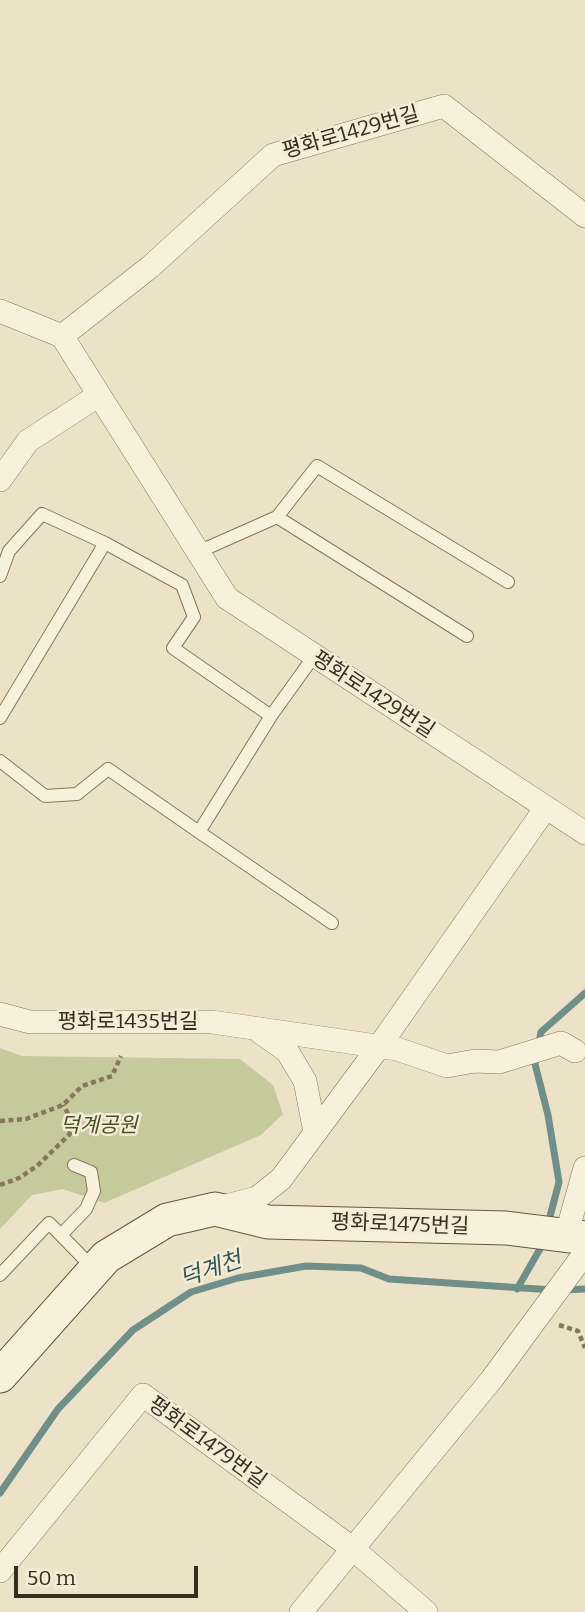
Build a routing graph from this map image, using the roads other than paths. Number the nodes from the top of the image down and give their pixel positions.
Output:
1 (585, 216) edge
2 (0, 311) edge
3 (62, 336) junction
4 (99, 395) junction
5 (0, 480) edge
6 (277, 517) junction
7 (105, 543) junction
8 (198, 552) junction
9 (0, 576) edge
10 (508, 582) dead end
11 (467, 636) dead end
12 (314, 656) junction
13 (271, 716) junction
14 (0, 718) edge
15 (0, 761) edge
16 (545, 809) junction
17 (199, 832) junction
18 (585, 832) edge
19 (332, 923) dead end
20 (0, 1014) edge
21 (257, 1030) junction
22 (575, 1047) edge
23 (378, 1048) junction
24 (315, 1132) junction
25 (74, 1165) dead end
26 (585, 1168) edge
27 (215, 1209) junction
28 (61, 1235) junction
29 (575, 1240) edge
30 (95, 1269) junction
31 (0, 1275) edge
32 (0, 1376) edge
33 (352, 1548) junction
34 (0, 1571) edge
35 (301, 1612) edge
36 (426, 1612) edge

1 - 3 street, 평화로1429번길
2 - 3 street
3 - 4 street, 평화로1429번길
4 - 5 street
4 - 8 street, 평화로1429번길
6 - 8 lane
6 - 10 lane
6 - 11 lane
7 - 9 lane
7 - 13 lane
7 - 14 lane
8 - 12 street, 평화로1429번길
12 - 13 lane
12 - 16 street, 평화로1429번길
13 - 17 lane
15 - 17 lane
16 - 18 street, 평화로1429번길
16 - 23 street
17 - 19 lane
20 - 21 street, 평화로1435번길
21 - 23 street, 평화로1435번길
21 - 24 street, 평화로1435번길
22 - 23 street, 평화로1435번길
23 - 24 street, 평화로1475번길
24 - 27 street, 평화로1475번길
25 - 28 lane
26 - 29 street
27 - 29 street, 평화로1475번길
27 - 30 street, 평화로1475번길
28 - 30 lane
28 - 31 lane
29 - 33 street
30 - 32 street, 평화로1475번길
33 - 34 street, 평화로1479번길
33 - 35 street
33 - 36 street

